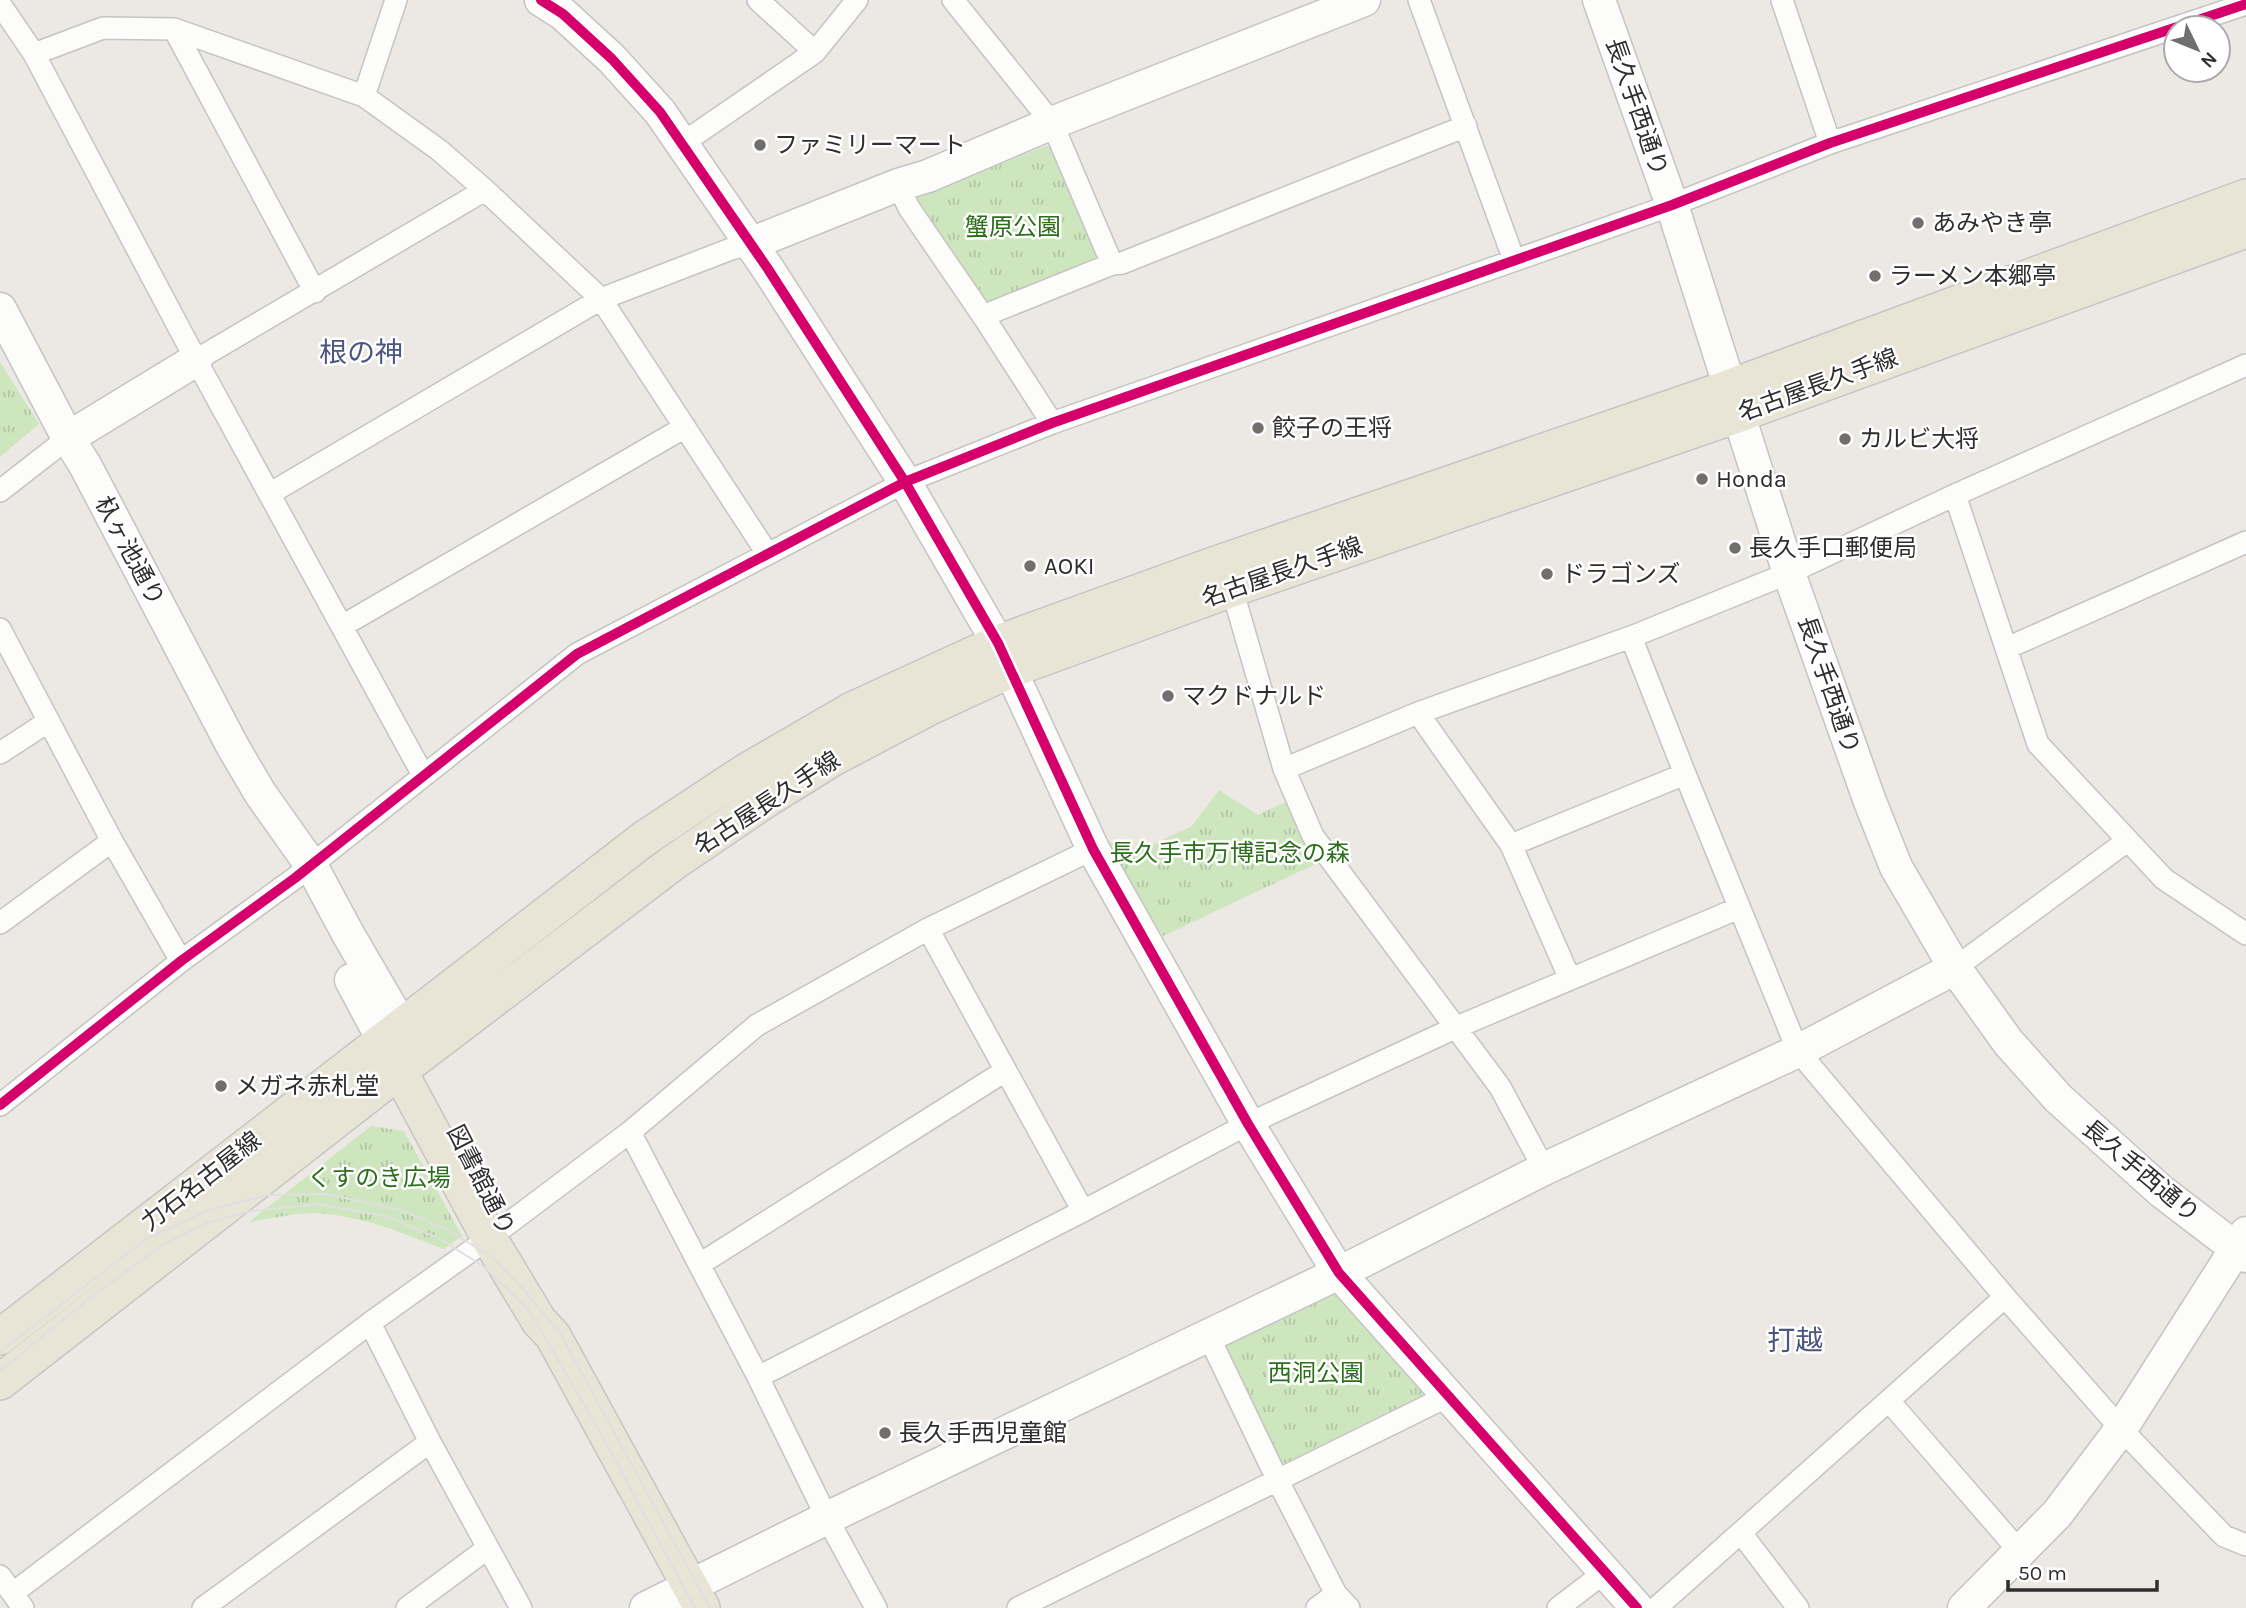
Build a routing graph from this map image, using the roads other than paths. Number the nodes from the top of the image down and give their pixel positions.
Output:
1 (396, 0) edge
2 (541, 0) edge
3 (758, 0) edge
4 (857, 0) edge
5 (953, 0) edge
6 (1364, 0) edge
7 (1419, 0) edge
8 (1599, 0) edge
9 (1782, 0) edge
10 (0, 4) edge
11 (2246, 4) edge
12 (174, 29) junction
13 (815, 52) junction
14 (34, 54) junction
15 (364, 96) junction
16 (1052, 123) junction
17 (1466, 126) junction
18 (680, 141) junction
19 (1830, 143) junction
20 (898, 185) junction
21 (485, 190) junction
22 (2246, 197) edge
23 (1671, 205) junction
24 (2246, 230) edge
25 (750, 244) junction
26 (1514, 260) junction
27 (1112, 264) junction
28 (314, 292) junction
29 (601, 299) junction
30 (0, 310) edge
31 (983, 316) junction
32 (196, 360) junction
33 (2246, 365) edge
34 (1732, 401) junction
35 (1052, 423) junction
36 (685, 427) junction
37 (68, 438) junction
38 (905, 482) junction
39 (0, 491) edge
40 (269, 494) junction
41 (1955, 495) junction
42 (2246, 542) edge
43 (767, 553) junction
44 (1789, 573) junction
45 (1232, 589) junction
46 (342, 626) junction
47 (0, 629) edge
48 (1631, 636) junction
49 (2007, 648) junction
50 (1004, 656) junction
51 (1418, 713) junction
52 (49, 721) junction
53 (0, 753) edge
54 (1284, 769) junction
55 (1685, 774) junction
56 (423, 775) junction
57 (112, 841) junction
58 (2127, 841) junction
59 (1511, 845) junction
60 (1093, 849) junction
61 (303, 871) junction
62 (1739, 908) junction
63 (0, 923) edge
64 (928, 929) junction
65 (2246, 934) edge
66 (181, 961) junction
67 (1955, 968) junction
68 (1570, 979) junction
69 (1457, 1027) junction
70 (392, 1033) junction
71 (1798, 1051) junction
72 (409, 1064) junction
73 (1005, 1072) junction
74 (0, 1105) edge
75 (1248, 1124) junction
76 (630, 1132) junction
77 (1544, 1169) junction
78 (1083, 1211) junction
79 (497, 1232) junction
80 (2243, 1246) edge
81 (700, 1264) junction
82 (1339, 1273) junction
83 (2005, 1297) junction
84 (370, 1323) junction
85 (1208, 1335) junction
86 (0, 1337) edge
87 (758, 1377) junction
88 (0, 1382) edge
89 (1448, 1396) junction
90 (1889, 1401) junction
91 (2121, 1429) junction
92 (430, 1442) junction
93 (1278, 1481) junction
94 (827, 1518) junction
95 (1741, 1533) junction
96 (2246, 1545) edge
97 (488, 1548) junction
98 (2020, 1552) junction
99 (1605, 1572) junction
100 (12, 1592) edge
101 (697, 1597) edge
102 (1343, 1601) edge
103 (1040, 1603) edge
104 (204, 1608) edge
105 (407, 1608) edge
106 (522, 1608) edge
107 (646, 1608) edge
108 (876, 1608) edge
109 (1018, 1608) edge
110 (1317, 1608) edge
111 (1558, 1608) edge
112 (1637, 1608) edge
113 (1656, 1608) edge
114 (1798, 1608) edge
115 (1964, 1608) edge

1 - 15 street
2 - 18 street
3 - 13 street
4 - 13 street
5 - 16 street
6 - 16 street
7 - 17 street
8 - 23 street, 長久手西通り
9 - 19 street
10 - 14 street
11 - 19 street
12 - 14 street
12 - 15 street
12 - 28 street
13 - 18 street
14 - 32 street
15 - 21 street
16 - 20 street
16 - 27 street
17 - 26 street
17 - 27 street
18 - 25 street
19 - 23 street
20 - 25 street
20 - 31 street
21 - 28 street
21 - 29 street
22 - 34 main road, 名古屋長久手線
23 - 26 street
23 - 34 street, 長久手西通り
24 - 34 main road, 名古屋長久手線
25 - 29 street
25 - 38 street
26 - 35 street
27 - 31 street
28 - 32 street
29 - 36 street
29 - 40 street
30 - 37 street, 杁ヶ池通り
31 - 35 street
32 - 37 street
32 - 40 street
33 - 41 street
34 - 44 street, 長久手西通り
34 - 45 main road, 名古屋長久手線
34 - 50 main road, 名古屋長久手線
35 - 38 street
36 - 43 street
36 - 46 street
37 - 39 street
37 - 61 street, 杁ヶ池通り
38 - 43 street
38 - 50 street
40 - 46 street
41 - 44 street
41 - 49 street
42 - 49 street
43 - 56 street
44 - 48 street
44 - 67 street, 長久手西通り
45 - 50 main road, 名古屋長久手線
45 - 54 street
46 - 56 street
47 - 52 street
48 - 51 street
48 - 55 street
49 - 58 street
50 - 60 street
50 - 70 main road, 名古屋長久手線
50 - 72 main road, 名古屋長久手線
51 - 54 street
51 - 59 street
52 - 53 street
52 - 57 street
54 - 69 street
55 - 59 street
55 - 62 street
56 - 61 street
57 - 63 street
57 - 66 street
58 - 65 street
58 - 67 street
59 - 68 street
60 - 64 street
60 - 75 street
61 - 66 street
61 - 70 street, 杁ヶ池通り
62 - 68 street
62 - 71 street
64 - 73 street
64 - 76 street
66 - 74 street
67 - 71 street
67 - 80 street, 長久手西通り
68 - 69 street
69 - 75 street
69 - 77 street
70 - 72 main road, 図書館通り
70 - 86 main road, 力石名古屋線
71 - 77 street
71 - 83 street
72 - 79 main road, 図書館通り
72 - 88 main road, 力石名古屋線
73 - 78 street
73 - 81 street
75 - 78 street
75 - 82 street
76 - 79 street
76 - 81 street
77 - 82 street
78 - 87 street
79 - 84 street
79 - 101 main road, 図書館通り
80 - 91 street
81 - 87 street
82 - 85 street
82 - 89 street
83 - 90 street
83 - 91 street
84 - 92 street
84 - 100 street
85 - 93 street
85 - 94 street
87 - 94 street
89 - 93 street
89 - 99 street
90 - 95 street
90 - 98 street
91 - 96 street
91 - 98 street
92 - 97 street
92 - 104 street
93 - 102 street
93 - 103 street
94 - 101 street
94 - 108 street
95 - 113 street
95 - 114 street
97 - 105 street
97 - 106 street
98 - 115 street
99 - 111 street
99 - 112 street
101 - 107 street
102 - 110 street
103 - 109 street

